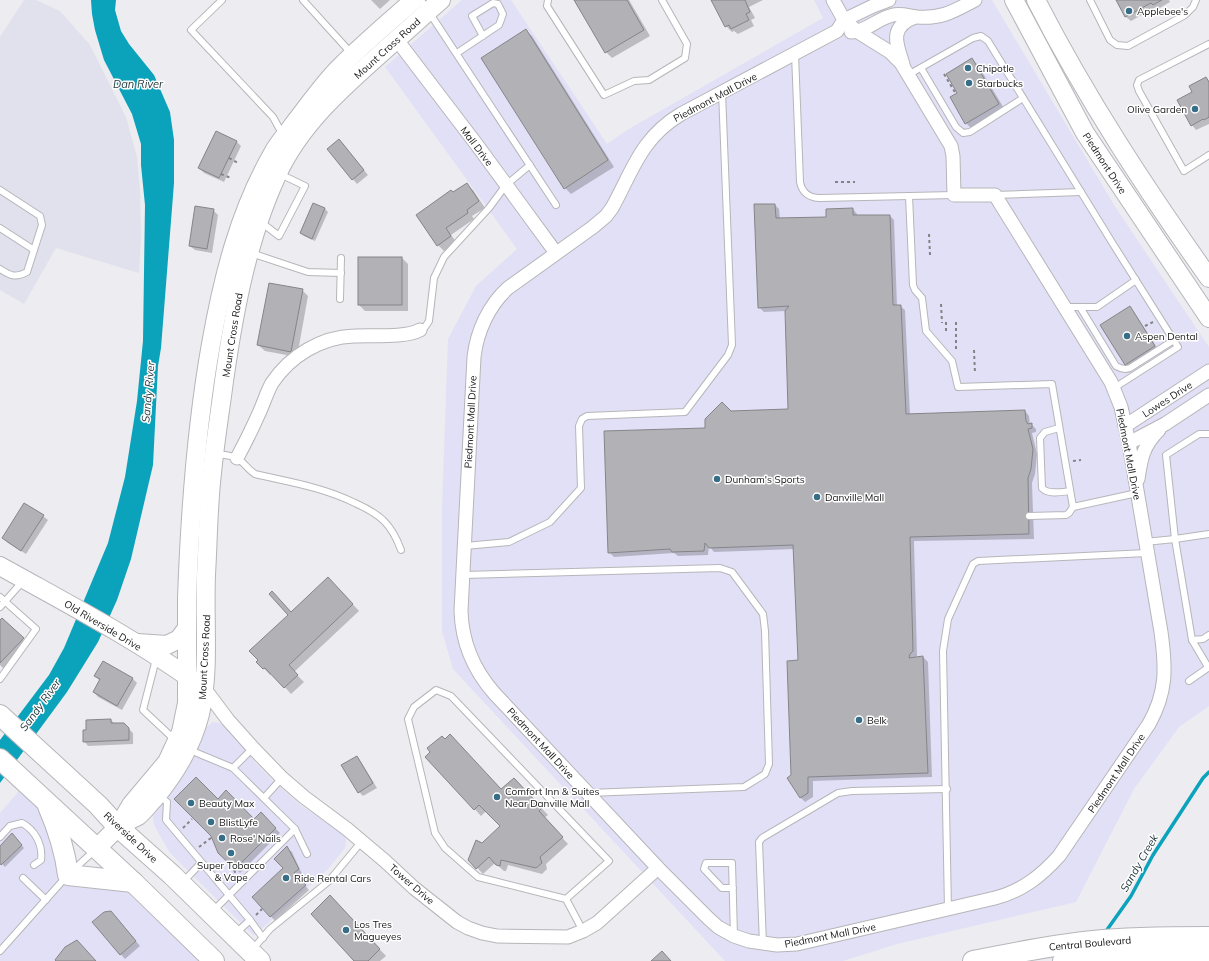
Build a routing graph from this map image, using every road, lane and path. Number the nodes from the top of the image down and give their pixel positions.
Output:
1 (222, 0) edge
2 (303, 0) edge
3 (414, 0) edge
4 (548, 0) edge
5 (662, 0) edge
6 (833, 0) edge
7 (889, 0) edge
8 (975, 0) edge
9 (1014, 0) edge
10 (1036, 0) edge
11 (1090, 0) edge
12 (1196, 0) edge
13 (430, 4) edge
14 (915, 17) junction
15 (841, 26) junction
16 (858, 32) junction
17 (483, 36) junction
18 (397, 40) junction
19 (1209, 44) edge
20 (457, 54) junction
21 (795, 54) junction
22 (358, 62) junction
23 (921, 68) junction
24 (906, 70) junction
25 (944, 74) dead end
26 (722, 92) junction
27 (956, 94) dead end
28 (1023, 98) junction
29 (292, 137) junction
30 (1209, 155) edge
31 (228, 158) dead end
32 (238, 163) dead end
33 (530, 165) junction
34 (272, 170) junction
35 (221, 174) dead end
36 (231, 178) dead end
37 (835, 182) dead end
38 (855, 182) dead end
39 (506, 185) junction
40 (0, 190) edge
41 (1081, 192) junction
42 (954, 195) junction
43 (995, 195) junction
44 (909, 196) junction
45 (556, 205) dead end
46 (251, 220) junction
47 (0, 228) edge
48 (929, 234) dead end
49 (241, 249) junction
50 (34, 250) junction
51 (556, 253) junction
52 (930, 255) dead end
53 (341, 258) dead end
54 (0, 268) edge
55 (340, 273) junction
56 (1209, 278) edge
57 (1136, 280) junction
58 (340, 299) dead end
59 (941, 304) dead end
60 (1080, 307) junction
61 (1065, 308) junction
62 (1209, 318) edge
63 (942, 322) dead end
64 (946, 322) dead end
65 (956, 322) dead end
66 (420, 330) joint
67 (946, 334) dead end
68 (1174, 340) junction
69 (956, 350) dead end
70 (974, 350) dead end
71 (1209, 371) edge
72 (975, 374) dead end
73 (1114, 388) junction
74 (1209, 395) edge
75 (1165, 424) junction
76 (1125, 426) junction
77 (1059, 428) junction
78 (1209, 434) edge
79 (1129, 443) junction
80 (214, 454) junction
81 (238, 458) junction
82 (1081, 460) dead end
83 (1072, 462) dead end
84 (1070, 491) junction
85 (1137, 493) junction
86 (1073, 507) junction
87 (1029, 516) dead end
88 (1209, 534) edge
89 (1176, 539) junction
90 (464, 546) junction
91 (1146, 548) junction
92 (401, 550) dead end
93 (0, 566) edge
94 (463, 575) junction
95 (24, 580) junction
96 (2, 600) edge
97 (0, 607) edge
98 (187, 628) junction
99 (1209, 635) edge
100 (1192, 640) junction
101 (132, 641) junction
102 (156, 657) junction
103 (1209, 667) edge
104 (187, 676) junction
105 (0, 680) edge
106 (1189, 681) dead end
107 (204, 688) junction
108 (0, 715) edge
109 (182, 745) junction
110 (253, 748) junction
111 (0, 759) edge
112 (233, 768) junction
113 (282, 778) junction
114 (153, 789) junction
115 (947, 789) junction
116 (588, 793) junction
117 (264, 798) junction
118 (45, 800) junction
119 (192, 819) dead end
120 (118, 827) junction
121 (295, 829) junction
122 (178, 832) junction
123 (0, 837) edge
124 (211, 838) dead end
125 (362, 842) junction
126 (97, 848) junction
127 (194, 852) junction
128 (307, 854) dead end
129 (201, 863) junction
130 (34, 865) dead end
131 (658, 868) junction
132 (68, 875) junction
133 (23, 878) dead end
134 (133, 882) junction
135 (182, 884) junction
136 (733, 888) junction
137 (229, 895) junction
138 (566, 899) junction
139 (46, 900) junction
140 (948, 909) junction
141 (211, 913) junction
142 (250, 920) junction
143 (583, 931) junction
144 (234, 935) junction
145 (734, 936) junction
146 (1209, 937) edge
147 (763, 944) junction
148 (1164, 946) junction
149 (258, 950) edge
150 (0, 951) edge
151 (1067, 952) edge
152 (1209, 954) edge
153 (214, 961) edge
154 (973, 961) edge

1 - 29 lane
2 - 22 lane
3 - 22 main road, Mount Cross Road
4 - 5 lane
6 - 15 street
7 - 15 street, Piedmont Mall Drive
8 - 14 street
9 - 62 main road, Piedmont Drive
10 - 56 main road
11 - 12 lane
13 - 18 main road, Mount Cross Road
13 - 20 lane
14 - 16 street
14 - 24 street
15 - 16 street
15 - 21 street, Piedmont Mall Drive
16 - 24 street
17 - 17 lane
17 - 20 lane
18 - 22 main road, Mount Cross Road
18 - 39 street, Mall Drive
19 - 30 lane
20 - 33 lane
21 - 26 street, Piedmont Mall Drive
21 - 44 lane
22 - 29 main road, Mount Cross Road
23 - 24 lane
23 - 28 lane
23 - 28 lane
24 - 42 street
25 - 27 path
26 - 51 street, Piedmont Mall Drive
26 - 90 lane
28 - 41 lane
29 - 34 main road, Mount Cross Road
31 - 32 path
33 - 39 lane
33 - 45 lane
34 - 46 main road, Mount Cross Road
34 - 46 lane
35 - 36 path
37 - 38 path
39 - 51 street, Mall Drive
39 - 66 lane
40 - 50 lane
41 - 43 lane
41 - 57 lane
42 - 43 street
42 - 44 lane
43 - 61 street, Piedmont Mall Drive
44 - 77 lane
46 - 49 main road, Mount Cross Road
47 - 50 lane
48 - 52 path
49 - 55 lane
49 - 80 main road, Mount Cross Road
49 - 98 main road, Mount Cross Road
50 - 54 lane
51 - 90 street, Piedmont Mall Drive
53 - 55 lane
55 - 58 lane
57 - 60 lane
57 - 68 lane
59 - 63 path
60 - 61 lane
60 - 68 lane
61 - 73 street, Piedmont Mall Drive
64 - 67 path
65 - 69 path
66 - 81 street
68 - 73 lane
70 - 72 path
71 - 76 street, Lowes Drive
73 - 76 street, Piedmont Mall Drive
74 - 75 street, Lowes Drive
75 - 79 street, Lowes Drive
75 - 85 street
76 - 79 street, Piedmont Mall Drive
77 - 84 lane
77 - 84 lane
78 - 89 lane
79 - 85 street, Piedmont Mall Drive
80 - 81 lane
80 - 107 main road, Mount Cross Road
81 - 92 lane
82 - 83 path
84 - 86 lane
85 - 86 lane
85 - 91 street, Piedmont Mall Drive
86 - 87 lane
88 - 89 lane
89 - 91 lane
89 - 100 lane
90 - 94 street, Piedmont Mall Drive
91 - 115 lane
91 - 140 street, Piedmont Mall Drive
93 - 95 main road, Old Riverside Drive
94 - 116 street, Piedmont Mall Drive
94 - 116 lane
95 - 96 lane
95 - 101 main road, Old Riverside Drive
96 - 97 lane
96 - 105 lane
98 - 101 main road
98 - 104 main road, Mount Cross Road
99 - 100 lane
100 - 103 lane
101 - 102 main road, Old Riverside Drive
102 - 104 main road, Old Riverside Drive
102 - 109 lane
103 - 106 lane
104 - 107 main road, Old Riverside Drive
104 - 109 main road, Mount Cross Road
107 - 109 main road, Mount Cross Road
107 - 110 street, Tower Drive
108 - 120 main road, Riverside Drive
109 - 112 lane
109 - 114 main road, Mount Cross Road
110 - 112 lane
110 - 113 street, Tower Drive
111 - 118 main road
112 - 117 lane
113 - 117 lane
113 - 125 street, Tower Drive
114 - 120 main road, Mount Cross Road
114 - 122 lane
115 - 140 lane
115 - 147 lane
116 - 131 street, Piedmont Mall Drive
117 - 121 lane
118 - 126 main road
118 - 132 main road
119 - 122 path
120 - 126 main road, Mount Cross Road
120 - 135 main road, Riverside Drive
121 - 128 lane
121 - 137 lane
122 - 127 lane
123 - 130 lane
124 - 127 path
125 - 143 street, Tower Drive
125 - 149 lane
126 - 132 lane
126 - 134 main road
127 - 129 lane
129 - 135 lane
129 - 137 lane
131 - 143 street, Tower Drive
131 - 145 street, Piedmont Mall Drive
132 - 134 main road
132 - 139 lane
133 - 139 lane
134 - 153 main road
135 - 141 main road, Riverside Drive
136 - 136 lane
136 - 145 lane
137 - 141 lane
137 - 142 lane
138 - 138 lane
138 - 143 lane
139 - 150 lane
140 - 147 street, Piedmont Mall Drive
141 - 144 main road, Riverside Drive
142 - 144 lane
142 - 149 lane
144 - 149 main road, Riverside Drive
145 - 147 street, Piedmont Mall Drive
146 - 148 main road, Central Boulevard
148 - 151 main road, Central Boulevard
148 - 152 main road, Central Boulevard
151 - 154 main road, Central Boulevard

